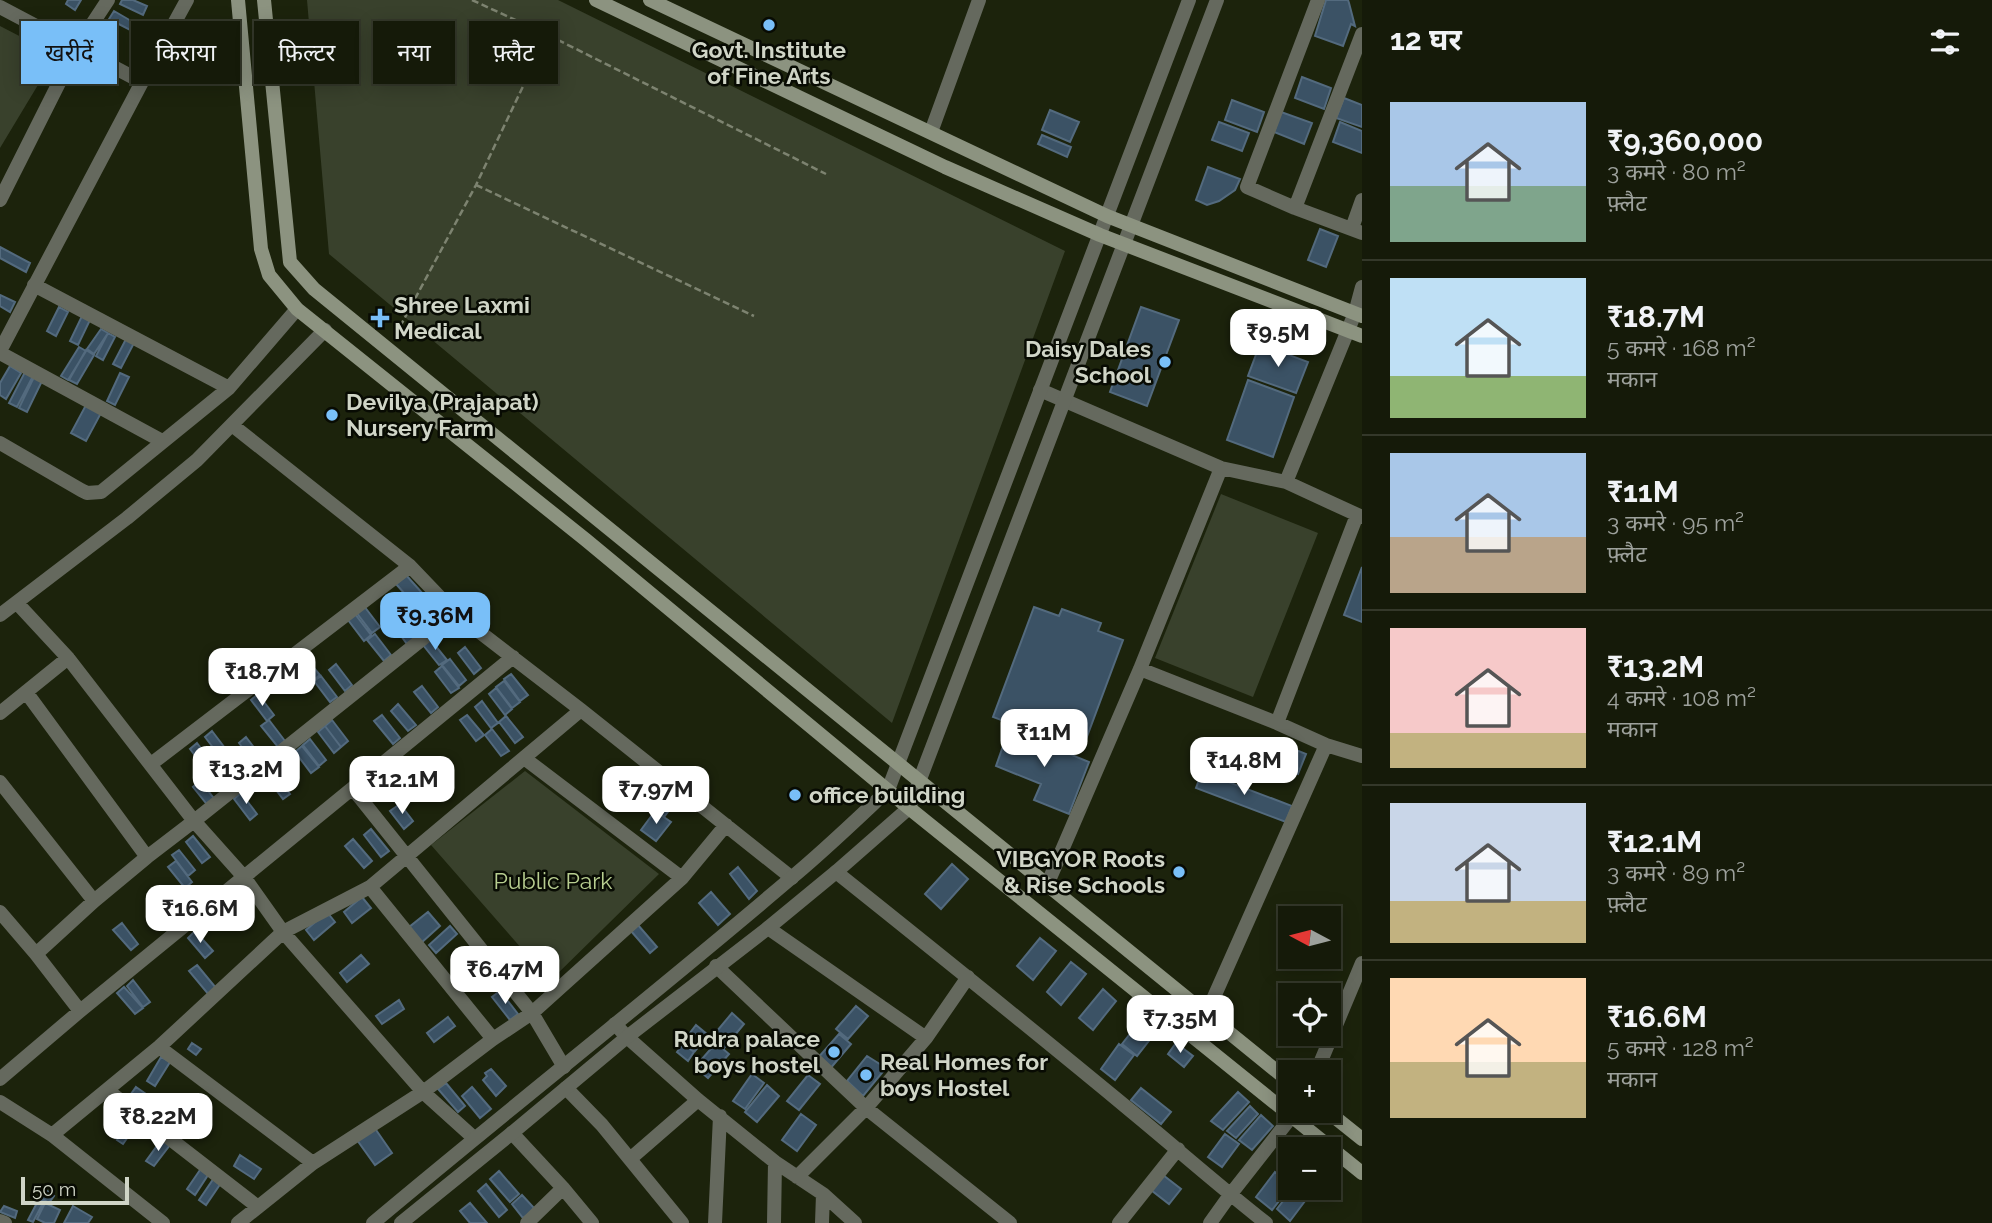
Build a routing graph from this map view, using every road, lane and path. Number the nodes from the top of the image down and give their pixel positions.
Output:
1 (108, 0) edge
2 (187, 0) edge
3 (238, 0) edge
4 (264, 0) edge
5 (472, 0) edge
6 (596, 0) edge
7 (650, 0) edge
8 (979, 0) edge
9 (1189, 0) edge
10 (1217, 0) edge
11 (1318, 0) edge
12 (0, 7) edge
13 (27, 21) edge
14 (94, 21) edge
15 (175, 21) edge
16 (518, 21) edge
17 (1362, 34) edge
18 (558, 40) edge
19 (58, 84) edge
20 (141, 84) edge
21 (525, 84) edge
22 (931, 132) junction
23 (826, 174) dead end
24 (476, 186) junction
25 (0, 200) edge
26 (1362, 200) edge
27 (1294, 208) junction
28 (1107, 216) junction
29 (1132, 224) junction
30 (1357, 231) edge
31 (1100, 235) junction
32 (1125, 244) junction
33 (34, 285) junction
34 (1362, 287) edge
35 (297, 309) junction
36 (1358, 315) edge
37 (754, 316) dead end
38 (325, 330) junction
39 (1347, 331) junction
40 (1362, 336) edge
41 (389, 348) junction
42 (0, 352) edge
43 (229, 388) junction
44 (1040, 390) junction
45 (1065, 401) junction
46 (232, 425) junction
47 (162, 441) junction
48 (0, 443) edge
49 (1221, 468) junction
50 (1286, 482) junction
51 (1359, 516) edge
52 (410, 566) junction
53 (17, 603) junction
54 (455, 613) junction
55 (0, 615) edge
56 (513, 657) junction
57 (68, 658) junction
58 (1140, 669) junction
59 (26, 692) junction
60 (581, 710) junction
61 (0, 713) edge
62 (1277, 723) junction
63 (1326, 745) junction
64 (1362, 756) edge
65 (524, 758) junction
66 (151, 764) junction
67 (898, 764) junction
68 (920, 780) junction
69 (0, 782) edge
70 (353, 789) junction
71 (888, 790) junction
72 (909, 808) junction
73 (194, 821) junction
74 (726, 825) junction
75 (407, 856) junction
76 (147, 857) junction
77 (836, 872) junction
78 (244, 877) junction
79 (682, 878) junction
80 (792, 878) junction
81 (1047, 885) junction
82 (370, 887) junction
83 (94, 901) junction
84 (0, 912) edge
85 (768, 928) junction
86 (283, 932) junction
87 (36, 954) junction
88 (1362, 963) edge
89 (716, 966) junction
90 (968, 977) junction
91 (80, 1011) junction
92 (532, 1013) junction
93 (1206, 1015) junction
94 (615, 1024) junction
95 (627, 1037) junction
96 (926, 1038) junction
97 (493, 1040) junction
98 (159, 1047) junction
99 (1321, 1060) edge
100 (564, 1067) junction
101 (1278, 1072) edge
102 (0, 1079) edge
103 (566, 1087) junction
104 (107, 1090) junction
105 (422, 1092) junction
106 (698, 1100) junction
107 (0, 1102) edge
108 (1278, 1105) edge
109 (866, 1108) junction
110 (720, 1116) junction
111 (1341, 1122) edge
112 (1287, 1123) edge
113 (1301, 1123) edge
114 (512, 1133) junction
115 (52, 1135) junction
116 (474, 1138) junction
117 (1362, 1139) edge
118 (1178, 1149) junction
119 (630, 1159) junction
120 (775, 1162) junction
121 (313, 1163) junction
122 (1362, 1173) edge
123 (797, 1177) junction
124 (563, 1188) junction
125 (823, 1194) junction
126 (1230, 1195) junction
127 (258, 1207) junction
128 (0, 1221) edge
129 (406, 1222) edge
130 (5, 1223) edge
131 (163, 1223) edge
132 (238, 1223) edge
133 (373, 1223) edge
134 (527, 1223) edge
135 (592, 1223) edge
136 (682, 1223) edge
137 (715, 1223) edge
138 (774, 1223) edge
139 (822, 1223) edge
140 (855, 1223) edge
141 (1010, 1223) edge
142 (1119, 1223) edge
143 (1210, 1223) edge
144 (1266, 1223) edge

1 - 14 street
2 - 15 street
3 - 35 main road
4 - 41 main road
5 - 16 path
6 - 31 main road
7 - 22 main road
8 - 22 street
9 - 28 street
10 - 29 street
11 - 27 street
12 - 13 street
17 - 27 street
18 - 23 path
19 - 25 street
20 - 33 street
21 - 24 path
22 - 28 main road
24 - 37 path
24 - 41 path
26 - 30 street
27 - 30 street
28 - 29 main road
28 - 31 street
29 - 32 street
29 - 36 main road
31 - 32 main road
31 - 44 street
32 - 39 main road
32 - 45 street
33 - 42 street
33 - 43 street
34 - 36 street
35 - 38 main road
35 - 43 street
36 - 39 street
38 - 46 street
38 - 71 main road
39 - 40 main road
39 - 50 street
41 - 67 main road
42 - 47 street
43 - 47 street
44 - 45 street
44 - 67 street
45 - 49 street
45 - 68 street
46 - 52 street
46 - 53 street
47 - 48 street
49 - 50 street
49 - 58 street
50 - 51 street
51 - 62 street
52 - 54 street
52 - 66 street
53 - 55 street
53 - 57 street
54 - 56 street
54 - 73 street
56 - 60 street
56 - 70 street
57 - 59 street
57 - 66 street
58 - 62 street
58 - 81 street
59 - 61 street
59 - 76 street
60 - 65 street
60 - 74 street
62 - 63 street
63 - 64 street
63 - 93 street
65 - 75 street
65 - 79 street
66 - 73 street
67 - 68 main road
67 - 71 street
68 - 72 street
68 - 81 main road
69 - 83 street
70 - 75 street
70 - 78 street
71 - 72 main road
71 - 80 street
72 - 77 street
72 - 108 main road
73 - 76 street
73 - 78 street
74 - 79 street
74 - 80 street
75 - 82 street
75 - 92 street
76 - 83 street
77 - 85 street
77 - 90 street
78 - 86 street
78 - 91 street
79 - 92 street
80 - 94 street
81 - 93 main road
82 - 86 street
82 - 97 street
83 - 87 street
84 - 87 street
85 - 89 street
85 - 96 street
86 - 98 street
86 - 105 street
87 - 91 street
88 - 99 street
89 - 95 street
89 - 109 street
90 - 96 street
90 - 118 street
91 - 102 street
92 - 97 street
92 - 100 street
93 - 101 main road
94 - 95 street
94 - 100 street
95 - 103 street
95 - 106 street
96 - 109 street
97 - 105 street
98 - 104 street
98 - 121 street
100 - 116 street
103 - 114 street
103 - 119 street
104 - 115 street
104 - 127 street
105 - 116 street
105 - 121 street
106 - 110 street
106 - 119 street
107 - 115 street
109 - 123 street
109 - 141 street
110 - 120 street
110 - 137 street
111 - 117 main road
112 - 126 street
113 - 122 main road
114 - 124 street
114 - 129 street
115 - 131 street
116 - 133 street
118 - 126 street
118 - 142 street
119 - 136 street
120 - 123 street
120 - 138 street
121 - 127 street
123 - 125 street
124 - 134 street
124 - 135 street
125 - 139 street
125 - 140 street
126 - 143 street
126 - 144 street
127 - 132 street
128 - 130 street

